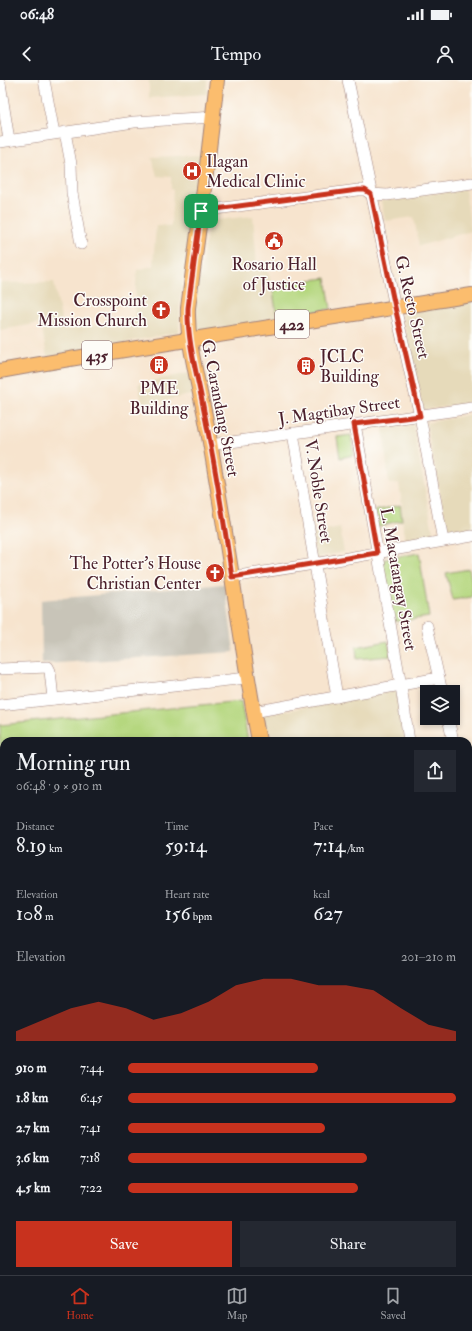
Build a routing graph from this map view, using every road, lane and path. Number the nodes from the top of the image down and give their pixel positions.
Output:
1 (44, 80) edge
2 (217, 80) edge
3 (348, 80) edge
4 (0, 83) edge
5 (214, 117) junction
6 (60, 133) junction
7 (5, 141) edge
8 (472, 183) edge
9 (371, 194) junction
10 (201, 211) junction
11 (80, 244) dead end
12 (472, 295) edge
13 (395, 307) junction
14 (189, 340) junction
15 (2, 371) edge
16 (472, 408) edge
17 (420, 416) junction
18 (354, 424) junction
19 (292, 434) junction
20 (210, 445) junction
21 (472, 538) edge
22 (443, 541) junction
23 (377, 553) junction
24 (314, 564) junction
25 (232, 577) junction
26 (427, 626) dead end
27 (0, 669) edge
28 (247, 678) junction
29 (439, 678) junction
30 (440, 685) edge
31 (400, 686) junction
32 (336, 697) junction
33 (53, 699) junction
34 (0, 705) edge
35 (253, 712) junction
36 (450, 725) edge
37 (258, 737) edge
38 (408, 737) edge
39 (452, 737) edge

1 - 6 street
2 - 5 main road, G. Carandang Street
3 - 9 street, G. Recto Street
4 - 7 street
5 - 6 street
5 - 10 main road, G. Carandang Street
6 - 7 street
6 - 11 street
8 - 9 street
9 - 10 street
9 - 13 street, G. Recto Street
10 - 14 main road, G. Carandang Street
12 - 13 main road, 422
13 - 14 main road, 422
13 - 17 street, G. Recto Street
14 - 15 main road, 435
14 - 20 main road, G. Carandang Street
16 - 17 street, J. Magtibay Street
17 - 18 street, J. Magtibay Street
17 - 22 street, G. Recto Street
18 - 19 street, J. Magtibay Street
18 - 23 street, L. Macatangay Street
19 - 20 street, J. Magtibay Street
19 - 24 street, V. Noble Street
20 - 25 main road, G. Carandang Street
21 - 22 street
22 - 23 street
23 - 24 street
23 - 31 street, L. Macatangay Street
24 - 25 street
24 - 32 street, V. Noble Street
25 - 28 main road, G. Carandang Street
26 - 29 street
27 - 33 street
28 - 33 street
28 - 35 main road, G. Carandang Street
29 - 30 street
29 - 31 street
31 - 32 street
31 - 38 street, L. Macatangay Street
32 - 35 street
33 - 34 street
35 - 37 main road, G. Carandang Street
36 - 39 street

